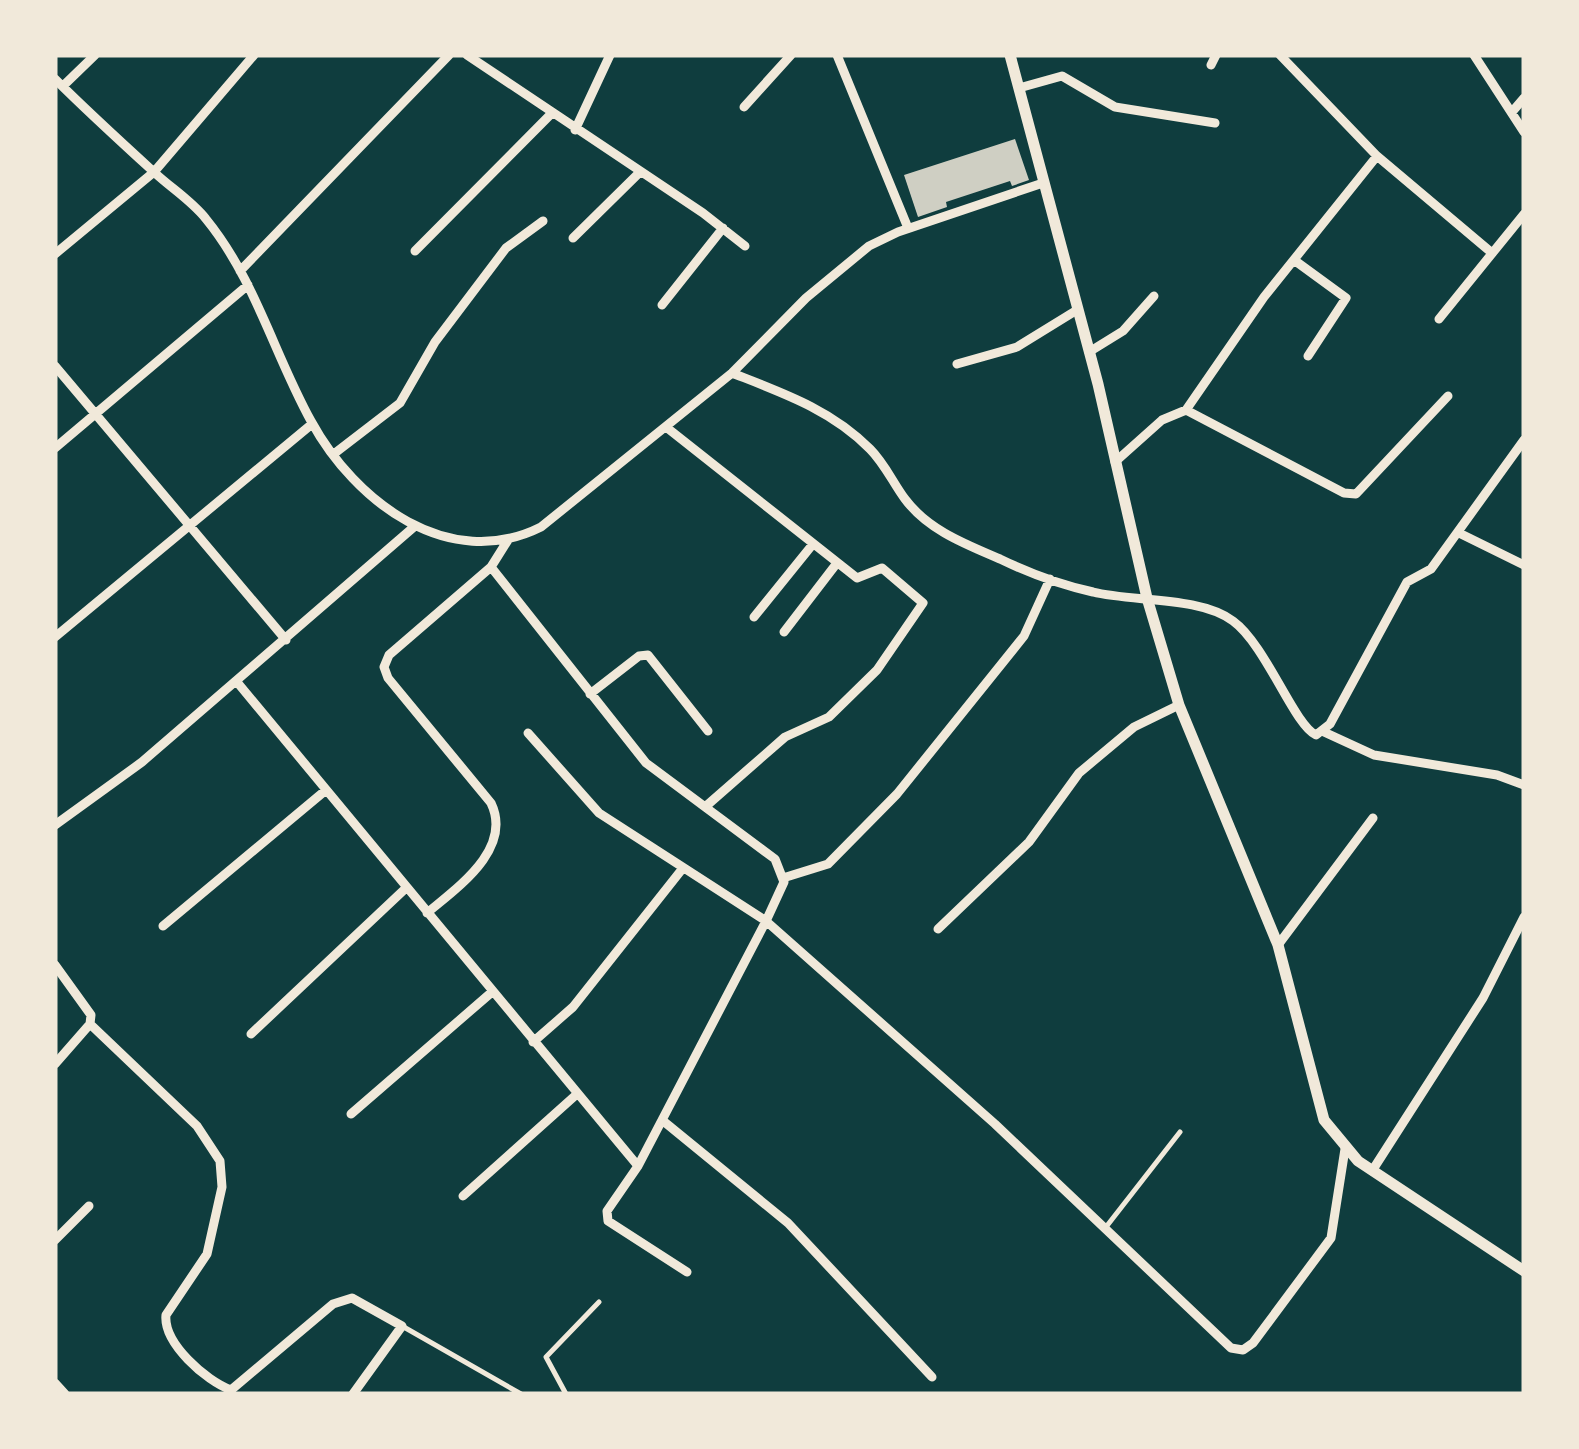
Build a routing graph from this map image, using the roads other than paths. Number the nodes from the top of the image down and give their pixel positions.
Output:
1 (95, 55) edge
2 (254, 55) edge
3 (448, 55) edge
4 (467, 55) edge
5 (610, 55) edge
6 (791, 55) edge
7 (837, 55) edge
8 (1010, 55) edge
9 (1216, 55) edge
10 (1280, 55) edge
11 (1474, 55) edge
12 (1211, 66) dead end
13 (59, 82) edge
14 (1019, 88) junction
15 (1524, 98) edge
16 (744, 107) dead end
17 (1512, 112) junction
18 (550, 114) junction
19 (1215, 123) dead end
20 (576, 130) junction
21 (1524, 132) edge
22 (1377, 156) junction
23 (154, 172) junction
24 (640, 172) junction
25 (1043, 183) junction
26 (1524, 214) edge
27 (544, 220) dead end
28 (723, 228) junction
29 (908, 228) junction
30 (573, 238) dead end
31 (746, 246) dead end
32 (415, 252) dead end
33 (1492, 253) junction
34 (55, 254) edge
35 (1294, 260) junction
36 (240, 270) junction
37 (248, 286) junction
38 (1154, 296) dead end
39 (662, 305) dead end
40 (1078, 310) junction
41 (1438, 318) dead end
42 (1089, 352) junction
43 (1308, 356) dead end
44 (956, 364) dead end
45 (55, 366) edge
46 (732, 373) junction
47 (1448, 396) dead end
48 (1186, 410) junction
49 (94, 413) junction
50 (312, 424) junction
51 (666, 427) junction
52 (1524, 440) edge
53 (55, 448) edge
54 (335, 453) junction
55 (1115, 462) junction
56 (415, 526) junction
57 (191, 528) junction
58 (1459, 533) junction
59 (508, 540) junction
60 (813, 544) junction
61 (1523, 562) edge
62 (837, 563) junction
63 (491, 567) junction
64 (1050, 579) junction
65 (1147, 598) junction
66 (754, 617) dead end
67 (784, 632) dead end
68 (55, 637) edge
69 (286, 640) junction
70 (237, 682) junction
71 (590, 694) junction
72 (1179, 705) junction
73 (708, 731) dead end
74 (1324, 732) junction
75 (528, 733) dead end
76 (1524, 785) edge
77 (326, 790) junction
78 (705, 808) junction
79 (1374, 818) dead end
80 (57, 819) edge
81 (683, 868) junction
82 (784, 878) junction
83 (406, 888) junction
84 (427, 913) junction
85 (1524, 916) edge
86 (766, 921) junction
87 (162, 926) dead end
88 (938, 929) dead end
89 (1278, 945) junction
90 (55, 965) edge
91 (492, 992) junction
92 (90, 1024) junction
93 (252, 1034) dead end
94 (534, 1042) junction
95 (55, 1064) edge
96 (577, 1094) junction
97 (351, 1114) dead end
98 (662, 1120) junction
99 (1180, 1132) dead end
100 (1345, 1150) junction
101 (638, 1166) junction
102 (1372, 1171) junction
103 (463, 1196) dead end
104 (88, 1206) dead end
105 (1104, 1230) junction
106 (55, 1240) edge
107 (1524, 1271) edge
108 (687, 1272) dead end
109 (599, 1302) dead end
110 (402, 1326) junction
111 (932, 1377) dead end
112 (55, 1383) edge
113 (65, 1394) edge
114 (353, 1394) edge
115 (520, 1394) edge
116 (566, 1394) edge

1 - 13 street
2 - 23 street
3 - 36 street
4 - 18 street
5 - 20 street
6 - 16 street
7 - 29 street
8 - 14 street
9 - 12 street
10 - 22 street
11 - 17 street
13 - 23 street
14 - 19 street
14 - 25 street
15 - 17 street
17 - 21 street
18 - 20 street
18 - 32 street
20 - 24 street
22 - 33 street
22 - 35 street
23 - 34 street
23 - 36 street
24 - 28 street
24 - 30 street
25 - 29 street
25 - 40 street
26 - 33 street
27 - 54 street
28 - 31 street
28 - 39 street
29 - 46 street
33 - 41 street
35 - 43 street
35 - 48 street
36 - 37 street
37 - 49 street
37 - 50 street
38 - 42 street
40 - 42 street
40 - 44 street
42 - 55 street
45 - 49 street
46 - 51 street
46 - 64 street
47 - 48 street
48 - 55 street
49 - 53 street
49 - 57 street
50 - 54 street
50 - 57 street
51 - 59 street
51 - 60 street
52 - 58 street
54 - 56 street
55 - 65 street
56 - 59 street
56 - 69 street
57 - 68 street
57 - 69 street
58 - 61 street
58 - 74 street
59 - 63 street
60 - 62 street
60 - 66 street
62 - 67 street
62 - 78 street
63 - 71 street
63 - 84 street
64 - 65 street
64 - 82 street
65 - 72 street
65 - 74 street
69 - 70 street
70 - 77 street
70 - 80 street
71 - 73 street
71 - 78 street
72 - 88 street
72 - 89 street
74 - 76 street
75 - 81 street
77 - 83 street
77 - 87 street
78 - 82 street
79 - 89 street
81 - 86 street
81 - 94 street
82 - 86 street
83 - 84 street
83 - 93 street
84 - 91 street
85 - 102 street
86 - 98 street
86 - 105 street
89 - 100 street
90 - 92 street
91 - 94 street
91 - 97 street
92 - 95 street
92 - 110 street
94 - 96 street
96 - 101 street
96 - 103 street
98 - 101 street
98 - 111 street
99 - 105 lane
100 - 102 street
100 - 105 street
101 - 108 street
102 - 107 street
104 - 106 street
109 - 116 lane
110 - 114 street
110 - 115 lane
112 - 113 street

